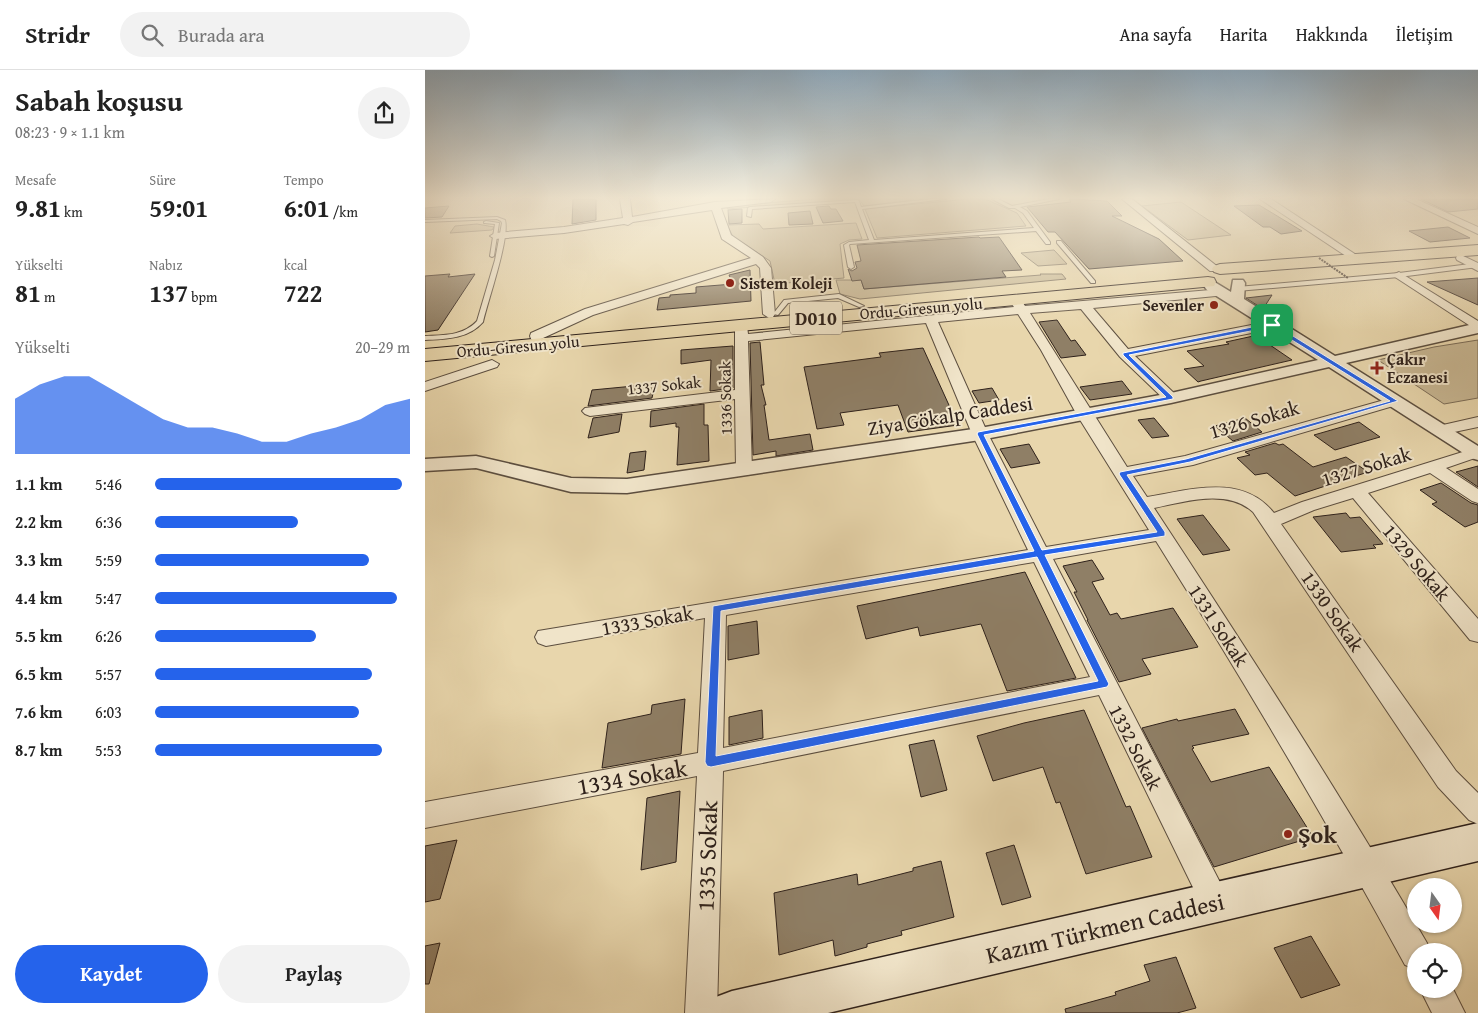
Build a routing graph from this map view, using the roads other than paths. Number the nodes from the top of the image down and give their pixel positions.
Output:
1 (496, 243) edge
2 (736, 243) edge
3 (858, 243) edge
4 (1060, 243) edge
5 (1177, 243) edge
6 (1333, 243) edge
7 (1478, 250) edge
8 (759, 259) junction
9 (1359, 260) junction
10 (1474, 262) edge
11 (851, 267) dead end
12 (1399, 275) junction
13 (1093, 282) junction
14 (1223, 282) junction
15 (1018, 305) junction
16 (1084, 305) junction
17 (773, 314) junction
18 (930, 319) junction
19 (1272, 325) junction
20 (1478, 328) edge
21 (741, 331) junction
22 (536, 336) junction
23 (425, 338) edge
24 (425, 346) edge
25 (1125, 354) junction
26 (425, 355) edge
27 (1331, 362) junction
28 (492, 364) dead end
29 (425, 387) edge
30 (742, 394) junction
31 (1171, 398) junction
32 (1395, 401) junction
33 (590, 411) dead end
34 (1085, 415) junction
35 (1478, 422) edge
36 (1440, 430) junction
37 (980, 434) junction
38 (1477, 454) edge
39 (425, 465) edge
40 (1433, 467) junction
41 (744, 470) junction
42 (1123, 474) junction
43 (1357, 491) junction
44 (1478, 497) edge
45 (1143, 504) junction
46 (1270, 522) junction
47 (1162, 534) junction
48 (1039, 553) junction
49 (716, 608) junction
50 (1478, 634) edge
51 (546, 637) dead end
52 (1104, 684) junction
53 (711, 762) junction
54 (1478, 811) edge
55 (425, 815) edge
56 (1478, 842) edge
57 (1368, 868) junction
58 (1215, 902) junction
59 (1410, 943) edge
60 (1441, 998) edge
61 (701, 1013) edge
62 (732, 1013) edge
63 (1449, 1013) edge

1 - 23 lane
2 - 8 street
3 - 11 lane
4 - 13 lane
5 - 14 street
6 - 9 street
7 - 9 highway, D010
8 - 17 street
8 - 22 street
9 - 14 highway, D010
10 - 12 lane
10 - 14 highway, D010
12 - 14 lane
12 - 20 street
13 - 14 highway, Ordu-Giresun yolu / D010
13 - 17 highway, Ordu-Giresun yolu / D010
14 - 15 highway, Ordu-Giresun yolu / D010
14 - 16 street
14 - 19 street
15 - 16 street
15 - 18 street
15 - 21 highway, Ordu-Giresun yolu / D010
15 - 34 street, 1331 Sokak
16 - 25 street
17 - 22 highway, Ordu-Giresun yolu / D010
18 - 21 street
18 - 37 street, 1332 Sokak
19 - 25 street
19 - 27 street
20 - 27 street, Ziya Gökalp Caddesi
21 - 26 highway, Ordu-Giresun yolu / D010
21 - 30 street, 1336 Sokak
22 - 24 highway, Ordu-Giresun yolu / D010
25 - 31 street
27 - 31 street, Ziya Gökalp Caddesi
27 - 32 street
28 - 29 street
30 - 33 street, 1337 Sokak
30 - 41 street, 1336 Sokak
31 - 34 street, Ziya Gökalp Caddesi
32 - 36 street
32 - 42 street, 1326 Sokak
34 - 37 street, Ziya Gökalp Caddesi
34 - 42 street, 1331 Sokak
35 - 36 street
36 - 38 street
37 - 41 street, Ziya Gökalp Caddesi
37 - 48 street, 1332 Sokak
38 - 40 street, 1327 Sokak
39 - 41 street, Ziya Gökalp Caddesi
40 - 43 street, 1327 Sokak
40 - 44 street
42 - 45 street, 1331 Sokak
43 - 46 street, 1327 Sokak
43 - 50 street, 1329 Sokak
45 - 46 street, 1330 Sokak
45 - 47 street, 1331 Sokak
46 - 54 street, 1330 Sokak
47 - 48 street, 1333 Sokak
47 - 57 street, 1331 Sokak
48 - 49 street, 1333 Sokak
48 - 52 street, 1332 Sokak
49 - 51 street, 1333 Sokak
49 - 53 street, 1335 Sokak
52 - 53 street, 1334 Sokak
52 - 58 street, 1332 Sokak
53 - 55 street, 1334 Sokak
53 - 61 street, 1335 Sokak
56 - 57 main road, Kazım Türkmen Caddesi
57 - 58 main road, Kazım Türkmen Caddesi
57 - 59 street, 1331 Sokak
58 - 62 main road, Kazım Türkmen Caddesi
60 - 63 street

